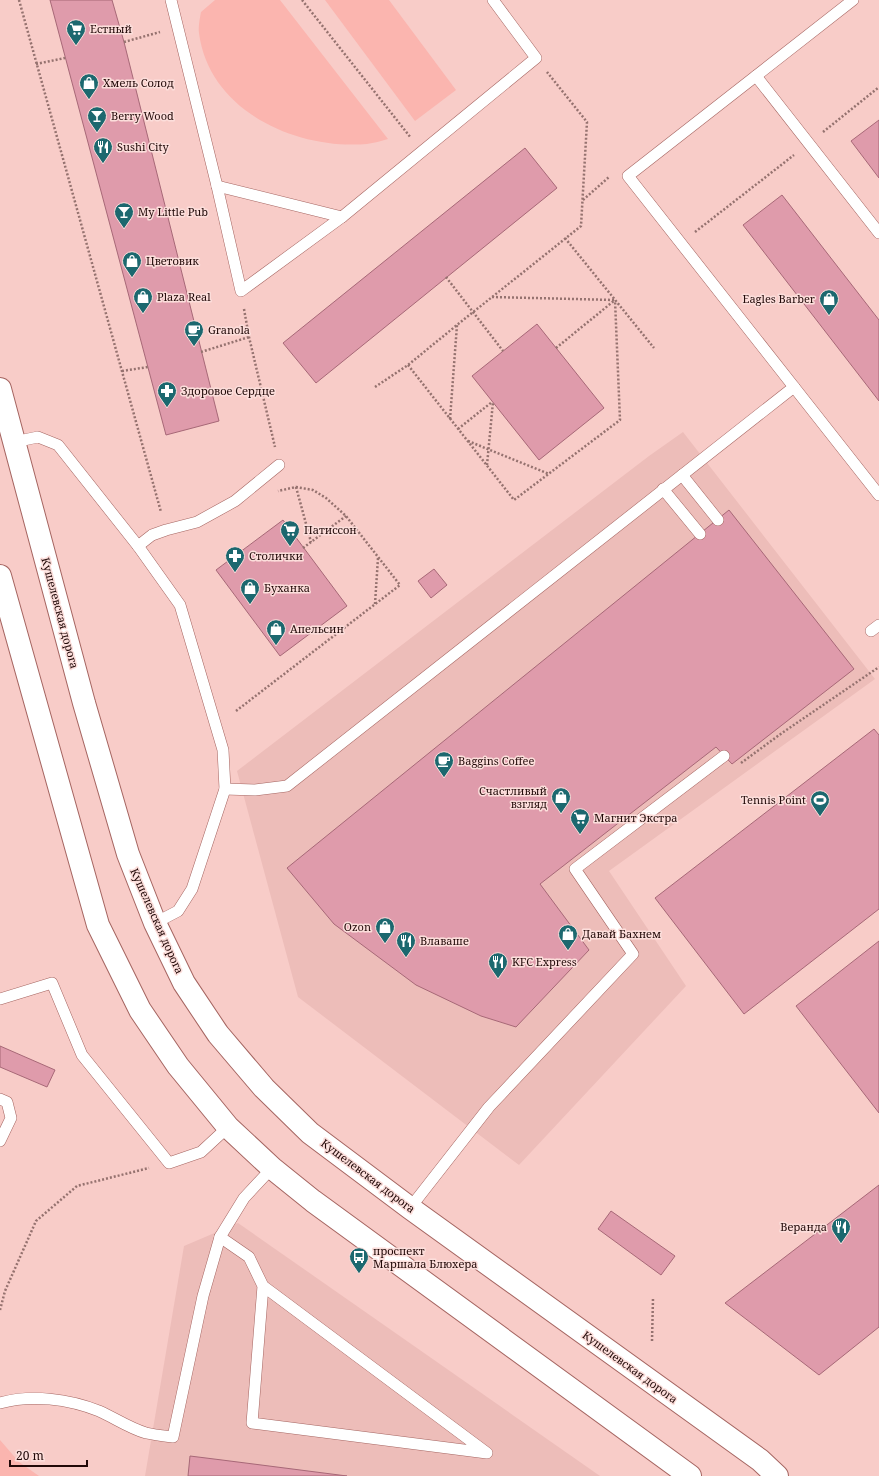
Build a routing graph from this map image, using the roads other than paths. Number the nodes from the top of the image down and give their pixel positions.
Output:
1 (171, 0) edge
2 (493, 0) edge
3 (853, 0) edge
4 (756, 76) junction
5 (217, 186) junction
6 (342, 217) junction
7 (879, 233) edge
8 (794, 387) junction
9 (0, 389) edge
10 (14, 442) junction
11 (279, 464) road end
12 (682, 475) junction
13 (663, 490) junction
14 (879, 495) edge
15 (718, 520) dead end
16 (700, 534) dead end
17 (138, 546) junction
18 (0, 576) edge
19 (724, 756) dead end
20 (225, 789) junction
21 (155, 923) junction
22 (0, 999) edge
23 (0, 1099) edge
24 (228, 1127) junction
25 (0, 1141) edge
26 (272, 1168) junction
27 (410, 1208) junction
28 (220, 1237) junction
29 (264, 1286) junction
30 (0, 1403) edge
31 (690, 1476) edge
32 (777, 1476) edge

1 - 5 lane
2 - 6 lane
3 - 4 lane
4 - 7 lane
4 - 8 lane
5 - 6 lane
5 - 6 lane
8 - 12 lane
8 - 14 lane
9 - 10 main road, Кушелевская дорога
10 - 17 lane
10 - 21 main road, Кушелевская дорога
11 - 17 lane
12 - 13 lane
12 - 15 lane
13 - 16 lane
13 - 20 lane
17 - 20 lane
18 - 24 main road
19 - 27 lane
20 - 21 lane
21 - 27 main road, Кушелевская дорога
22 - 24 lane
23 - 25 lane
24 - 26 main road
26 - 28 lane
26 - 31 main road
27 - 32 main road, Кушелевская дорога
28 - 29 lane
28 - 30 lane
29 - 29 lane

